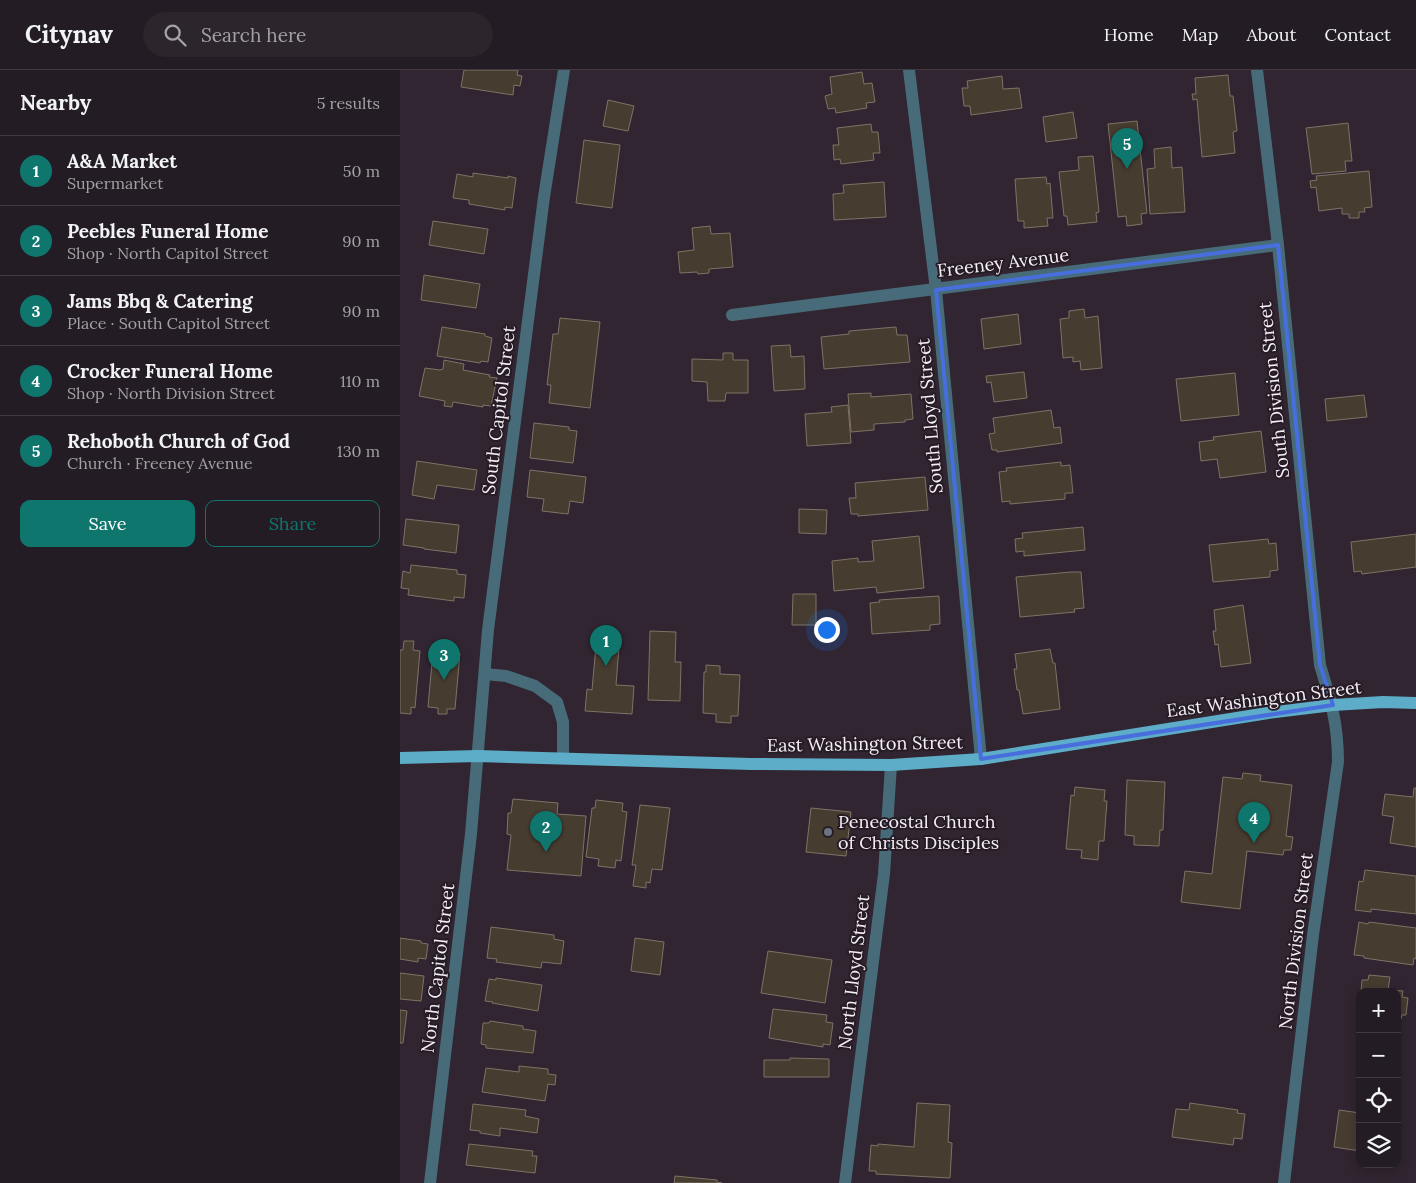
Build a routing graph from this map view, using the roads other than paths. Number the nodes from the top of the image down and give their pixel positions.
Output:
1 (564, 70) edge
2 (909, 70) edge
3 (1257, 70) edge
4 (1278, 245) junction
5 (936, 290) junction
6 (732, 315) dead end
7 (485, 674) junction
8 (1416, 703) edge
9 (1333, 705) junction
10 (478, 756) junction
11 (400, 758) edge
12 (563, 758) junction
13 (980, 759) junction
14 (891, 765) junction
15 (430, 1183) edge
16 (845, 1183) edge
17 (1284, 1183) edge

1 - 7 street, South Capitol Street
2 - 5 street, South Lloyd Street
3 - 4 street, South Division Street
4 - 5 street, Freeney Avenue
4 - 9 street, South Division Street
5 - 6 street, Freeney Avenue
5 - 13 street, South Lloyd Street
7 - 10 street, South Capitol Street
7 - 12 street
8 - 9 main road, East Washington Street
9 - 13 main road, East Washington Street
9 - 17 street, North Division Street
10 - 11 main road, East Washington Street
10 - 12 main road, East Washington Street
10 - 15 street, North Capitol Street
12 - 14 main road, East Washington Street
13 - 14 main road, East Washington Street
14 - 16 street, North Lloyd Street

